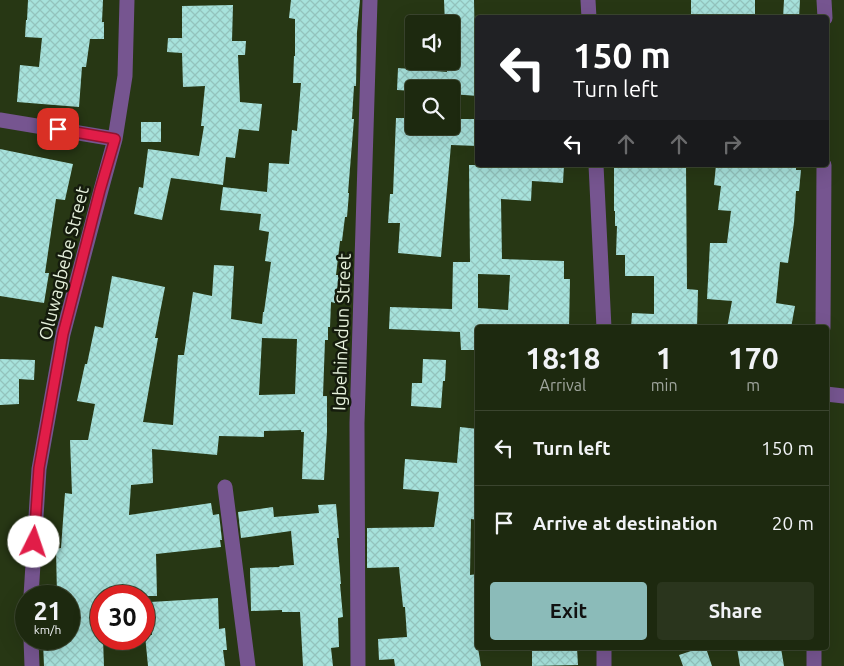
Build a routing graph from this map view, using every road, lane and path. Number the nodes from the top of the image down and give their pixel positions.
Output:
1 (127, 0) edge
2 (370, 0) edge
3 (588, 0) edge
4 (824, 0) edge
5 (589, 15) edge
6 (825, 15) edge
7 (0, 120) edge
8 (115, 139) junction
9 (596, 167) edge
10 (824, 167) edge
11 (604, 325) edge
12 (823, 325) edge
13 (829, 394) edge
14 (844, 396) edge
15 (225, 487) dead end
16 (32, 585) edge
17 (31, 650) edge
18 (604, 650) edge
19 (814, 650) edge
20 (32, 666) edge
21 (248, 666) edge
22 (358, 666) edge
23 (604, 666) edge
24 (814, 666) edge

1 - 8 street, Oluwagbebe Street
2 - 22 street, IgbehinAdun Street
3 - 5 street
4 - 6 street
7 - 8 street
8 - 16 street, Oluwagbebe Street
9 - 11 street
10 - 12 street
13 - 14 street
15 - 21 street
17 - 20 street
18 - 23 street
19 - 24 street

